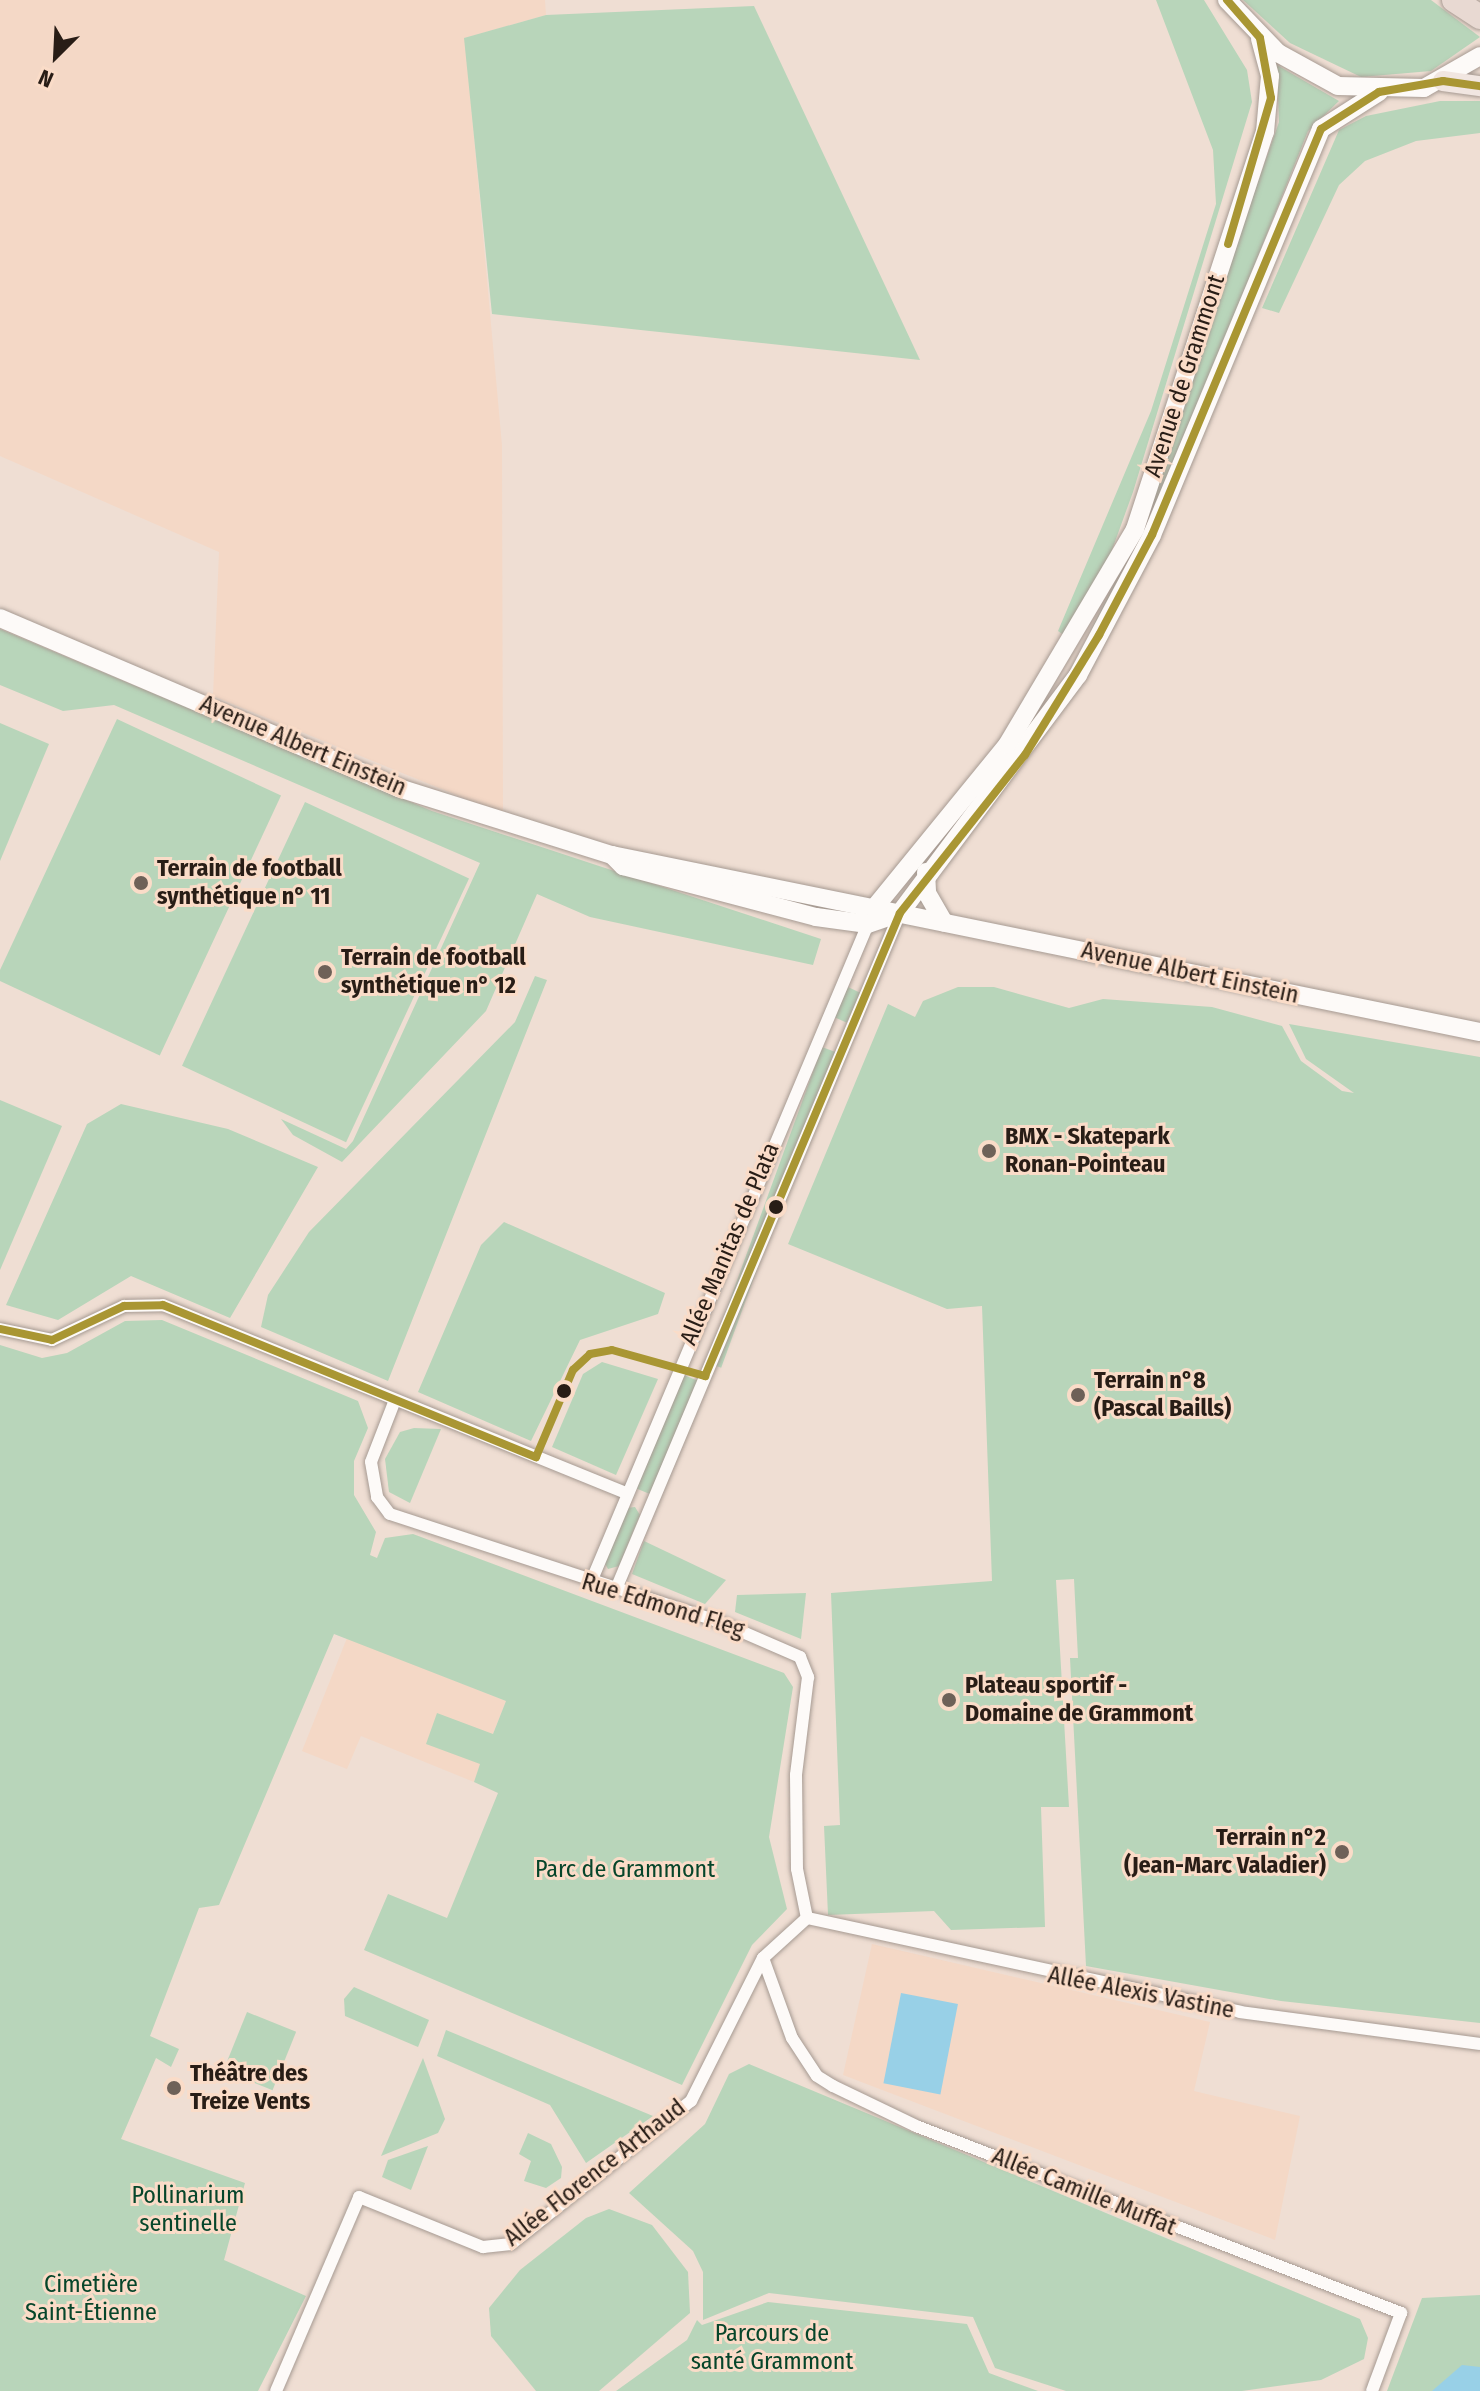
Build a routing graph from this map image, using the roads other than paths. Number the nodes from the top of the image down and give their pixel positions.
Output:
1 (1227, 0) edge
2 (1454, 0) edge
3 (1480, 17) edge
4 (1260, 38) junction
5 (1480, 56) edge
6 (1443, 81) junction
7 (1480, 86) edge
8 (1379, 92) junction
9 (0, 618) edge
10 (1065, 655) junction
11 (1078, 675) junction
12 (926, 872) junction
13 (900, 913) junction
14 (872, 915) junction
15 (944, 923) junction
16 (1480, 1032) edge
17 (0, 1329) edge
18 (395, 1400) junction
19 (625, 1493) junction
20 (591, 1582) junction
21 (616, 1589) junction
22 (807, 1918) junction
23 (763, 1958) junction
24 (1480, 2044) edge
25 (276, 2391) edge
26 (1372, 2391) edge

1 - 4 main road
2 - 3 highway
4 - 8 main road
4 - 10 main road, Avenue de Grammont
5 - 6 main road
6 - 7 main road
6 - 8 main road
8 - 11 main road, Avenue de Grammont
9 - 14 main road, Avenue Albert Einstein
10 - 11 main road
10 - 14 main road, Avenue de Grammont
11 - 12 main road, Avenue de Grammont
12 - 13 main road, Avenue de Grammont
12 - 15 main road
13 - 14 main road
13 - 15 main road, Avenue Albert Einstein
13 - 21 street, Allée Manitas de Plata
14 - 19 street, Allée Manitas de Plata
15 - 16 main road, Avenue Albert Einstein
17 - 18 street
18 - 19 street
18 - 20 street, Rue Edmond Fleg
19 - 20 street, Allée Manitas de Plata
20 - 21 street, Rue Edmond Fleg
21 - 22 street, Rue Edmond Fleg
22 - 23 street, Allée Florence Arthaud
22 - 24 street, Allée Alexis Vastine
23 - 25 street, Allée Florence Arthaud
23 - 26 street, Allée Camille Muffat

